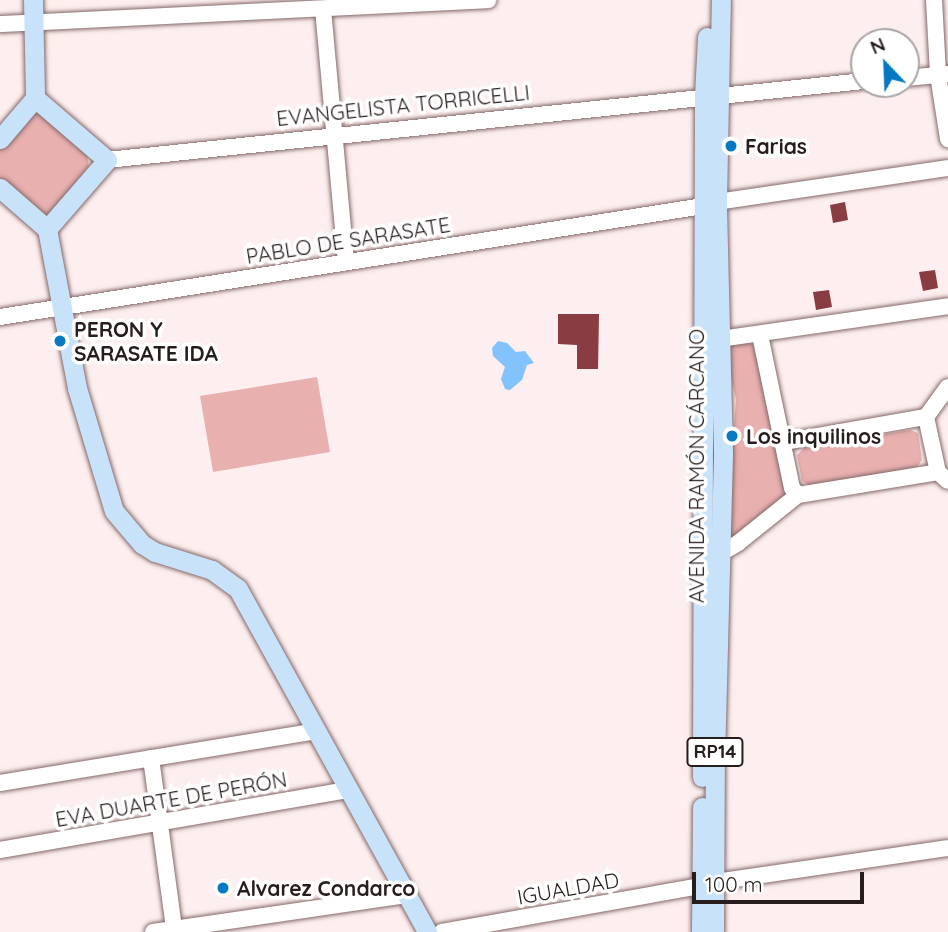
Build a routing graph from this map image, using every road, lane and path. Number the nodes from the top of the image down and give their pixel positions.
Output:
1 (33, 0) edge
2 (488, 0) edge
3 (709, 0) edge
4 (722, 0) edge
5 (934, 0) edge
6 (378, 3) edge
7 (323, 9) junction
8 (32, 22) junction
9 (0, 23) edge
10 (943, 74) edge
11 (920, 76) edge
12 (850, 83) edge
13 (711, 95) junction
14 (36, 99) junction
15 (332, 135) junction
16 (0, 139) edge
17 (948, 139) edge
18 (107, 160) junction
19 (948, 168) edge
20 (0, 188) edge
21 (710, 204) junction
22 (47, 229) junction
23 (346, 261) junction
24 (62, 306) junction
25 (948, 306) edge
26 (0, 317) edge
27 (760, 335) junction
28 (720, 340) junction
29 (948, 387) edge
30 (926, 417) junction
31 (784, 442) junction
32 (943, 477) edge
33 (798, 495) junction
34 (712, 553) junction
35 (318, 731) junction
36 (151, 758) junction
37 (0, 783) edge
38 (349, 790) junction
39 (160, 822) junction
40 (948, 848) edge
41 (0, 850) edge
42 (708, 884) junction
43 (406, 895) junction
44 (174, 929) junction
45 (152, 932) edge
46 (427, 932) edge
47 (442, 932) edge
48 (701, 932) edge
49 (714, 932) edge

1 - 8 main road
2 - 6 street
3 - 13 main road, AVENIDA RAMÓN CÁRCANO / RP14
4 - 13 main road, AVENIDA RAMÓN CÁRCANO / RP14
5 - 10 street
6 - 7 street
7 - 8 street
7 - 15 street
8 - 9 street
8 - 14 main road
10 - 11 street
10 - 17 street
12 - 13 street, EVANGELISTA TORRICELLI
13 - 15 street, EVANGELISTA TORRICELLI
13 - 21 main road, AVENIDA RAMÓN CÁRCANO / RP14
14 - 16 main road
14 - 18 main road
15 - 18 street, EVANGELISTA TORRICELLI
15 - 23 street
18 - 22 main road
19 - 21 street, PABLO DE SARASATE
20 - 22 main road
21 - 23 street, PABLO DE SARASATE
21 - 28 main road, AVENIDA RAMÓN CÁRCANO / RP14
21 - 34 main road, AVENIDA RAMÓN CÁRCANO / RP14
22 - 24 main road
23 - 24 street, PABLO DE SARASATE
24 - 26 street, PABLO DE SARASATE
24 - 35 main road
25 - 27 street
27 - 28 street
27 - 31 street
28 - 34 main road, AVENIDA RAMÓN CÁRCANO / RP14
29 - 30 street
30 - 31 street
30 - 32 street
31 - 33 street
32 - 33 street
33 - 34 street
34 - 42 main road, AVENIDA RAMÓN CÁRCANO / RP14
34 - 42 main road, AVENIDA RAMÓN CÁRCANO / RP14
35 - 36 street
35 - 38 main road
36 - 37 street
36 - 39 street
38 - 39 street, EVA DUARTE DE PERÓN
38 - 43 main road
39 - 41 street, EVA DUARTE DE PERÓN
39 - 44 street
40 - 42 street, IGUALDAD
42 - 47 street, IGUALDAD
42 - 48 main road, RP14
42 - 49 main road, AVENIDA RAMÓN CÁRCANO / RP14
43 - 44 street
43 - 46 main road
44 - 45 street

